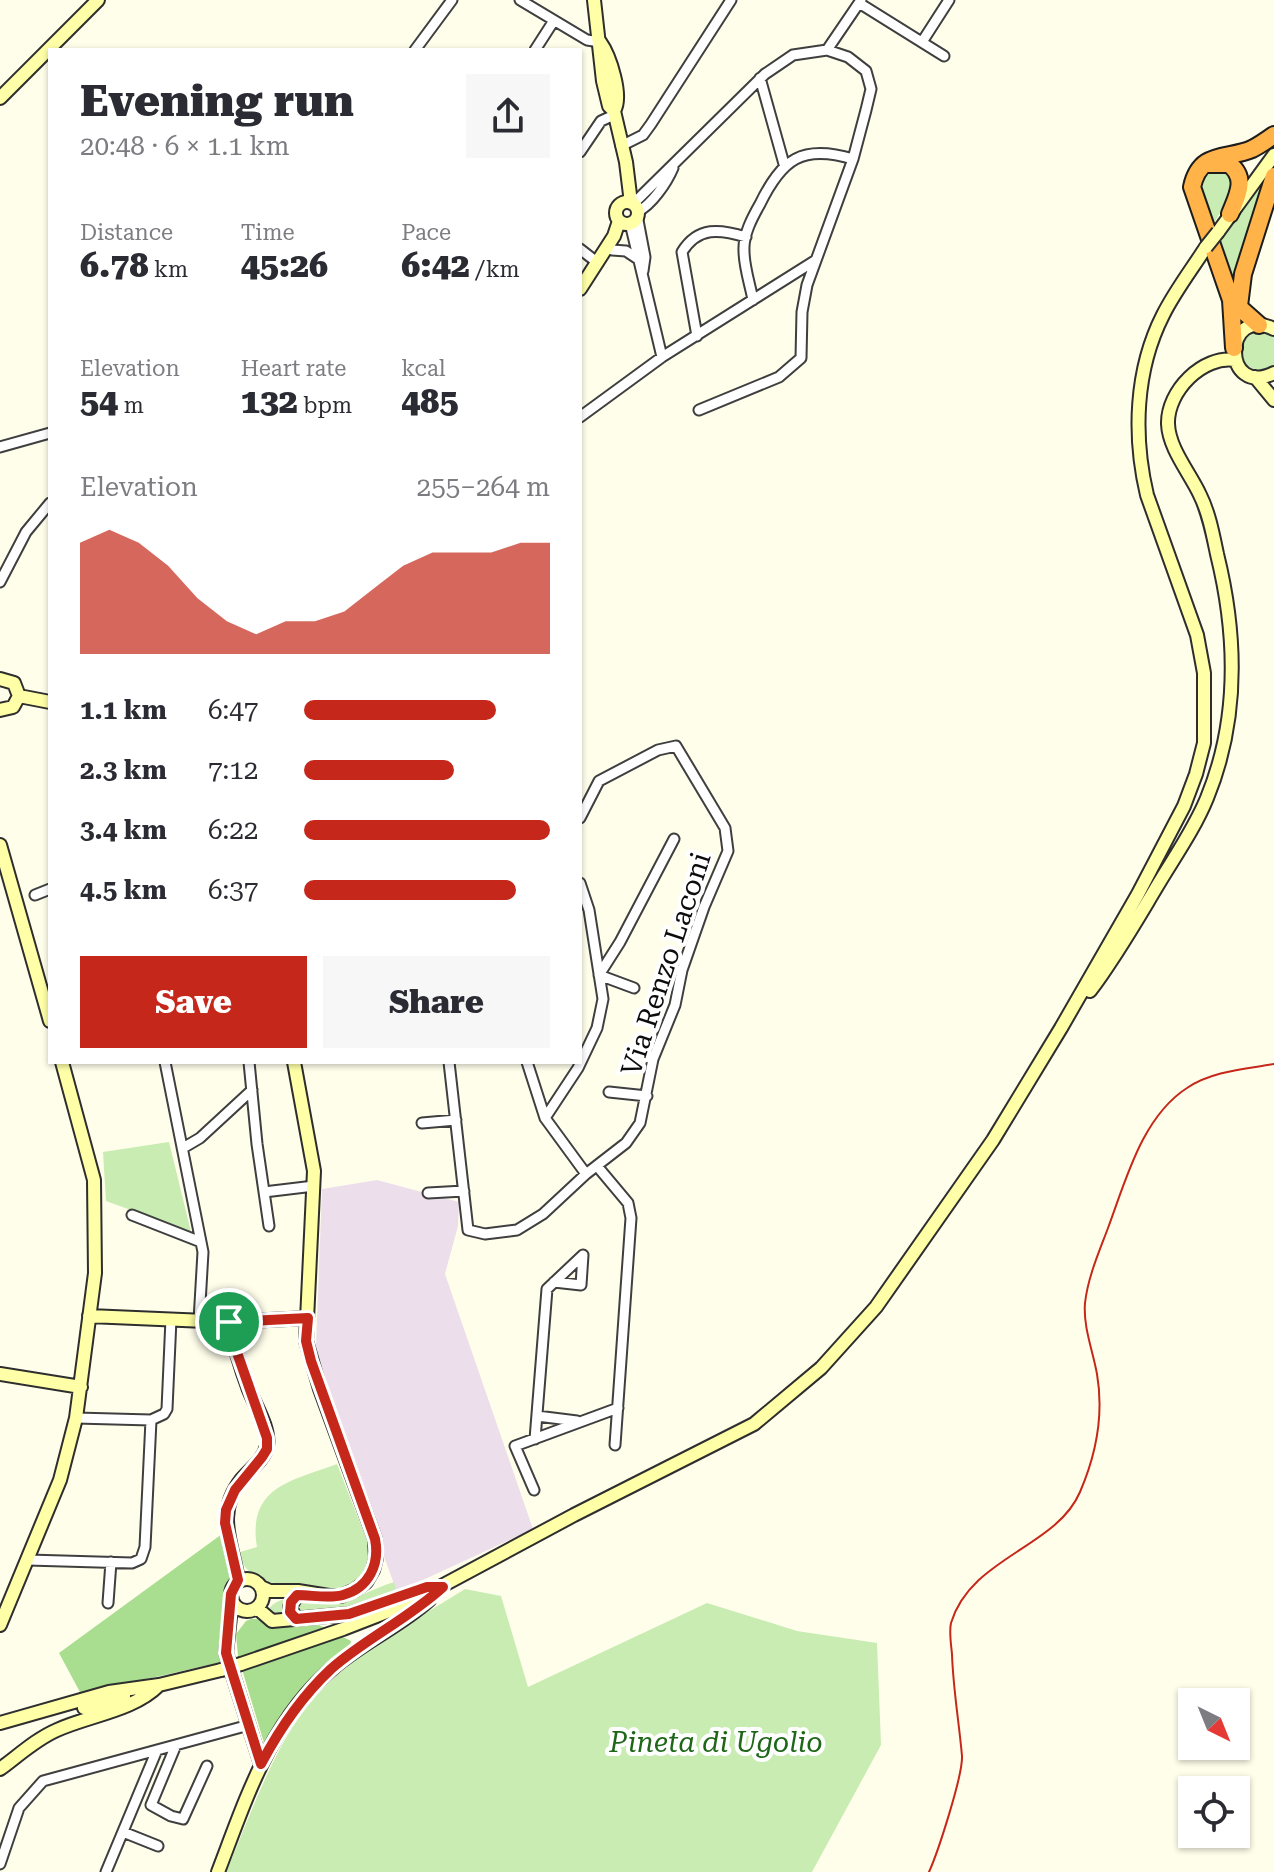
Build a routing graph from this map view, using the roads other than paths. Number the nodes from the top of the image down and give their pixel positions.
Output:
1 (98, 0) edge
2 (452, 0) edge
3 (520, 0) edge
4 (594, 0) edge
5 (731, 0) edge
6 (949, 0) edge
7 (860, 1) edge
8 (553, 22) junction
9 (600, 42) junction
10 (922, 42) junction
11 (50, 48) edge
12 (416, 48) edge
13 (536, 48) edge
14 (48, 50) edge
15 (827, 50) junction
16 (944, 56) dead end
17 (760, 78) junction
18 (0, 98) edge
19 (614, 113) junction
20 (1274, 135) edge
21 (582, 149) edge
22 (622, 150) junction
23 (1274, 155) edge
24 (853, 159) junction
25 (784, 164) junction
26 (675, 165) junction
27 (1203, 165) junction
28 (1274, 176) edge
29 (627, 179) junction
30 (650, 189) junction
31 (630, 213) junction
32 (1230, 214) junction
33 (746, 237) junction
34 (612, 250) junction
35 (582, 251) edge
36 (638, 259) junction
37 (816, 260) junction
38 (598, 263) junction
39 (643, 271) junction
40 (582, 286) edge
41 (753, 300) junction
42 (1235, 303) junction
43 (1269, 326) edge
44 (697, 336) junction
45 (1234, 354) junction
46 (662, 357) junction
47 (1274, 373) edge
48 (1255, 377) junction
49 (1274, 400) edge
50 (699, 410) dead end
51 (582, 416) edge
52 (48, 434) edge
53 (0, 447) edge
54 (48, 505) edge
55 (0, 582) edge
56 (0, 678) edge
57 (19, 696) junction
58 (48, 702) edge
59 (0, 710) edge
60 (582, 814) edge
61 (674, 839) dead end
62 (0, 845) edge
63 (582, 889) edge
64 (48, 890) edge
65 (35, 895) dead end
66 (616, 948) junction
67 (594, 951) junction
68 (599, 975) junction
69 (634, 988) dead end
70 (48, 1014) edge
71 (1061, 1028) junction
72 (582, 1060) edge
73 (63, 1064) edge
74 (165, 1064) edge
75 (249, 1064) edge
76 (294, 1064) edge
77 (449, 1064) edge
78 (528, 1064) edge
79 (580, 1064) edge
80 (252, 1090) junction
81 (609, 1092) dead end
82 (647, 1096) junction
83 (545, 1118) junction
84 (456, 1120) junction
85 (422, 1123) dead end
86 (183, 1148) junction
87 (597, 1166) junction
88 (586, 1174) junction
89 (314, 1186) junction
90 (464, 1191) junction
91 (264, 1192) junction
92 (428, 1193) dead end
93 (132, 1215) dead end
94 (269, 1226) dead end
95 (201, 1242) junction
96 (554, 1282) junction
97 (89, 1316) junction
98 (308, 1318) junction
99 (171, 1319) junction
100 (199, 1321) junction
101 (229, 1322) junction
102 (1, 1378) edge
103 (81, 1387) junction
104 (618, 1408) junction
105 (537, 1416) junction
106 (76, 1418) junction
107 (151, 1420) junction
108 (582, 1422) junction
109 (535, 1439) junction
110 (615, 1445) dead end
111 (534, 1490) dead end
112 (233, 1555) junction
113 (28, 1560) junction
114 (111, 1562) junction
115 (443, 1587) junction
116 (233, 1592) junction
117 (297, 1595) junction
118 (319, 1595) junction
119 (256, 1597) junction
120 (108, 1603) dead end
121 (296, 1619) junction
122 (229, 1624) junction
123 (0, 1625) edge
124 (343, 1629) junction
125 (353, 1653) junction
126 (154, 1685) junction
127 (0, 1723) edge
128 (249, 1725) junction
129 (0, 1731) edge
130 (176, 1745) junction
131 (157, 1750) junction
132 (261, 1764) junction
133 (207, 1766) dead end
134 (0, 1769) edge
135 (123, 1832) junction
136 (158, 1846) dead end
137 (0, 1864) edge
138 (106, 1872) edge
139 (218, 1872) edge

1 - 11 main road
2 - 12 street
3 - 8 street
4 - 9 main road
5 - 22 street
6 - 10 street
7 - 10 street
7 - 15 street
8 - 9 street
8 - 13 street
9 - 19 main road
10 - 16 street
14 - 18 main road
15 - 17 street
15 - 24 street
17 - 25 street
17 - 26 street
19 - 21 street
19 - 22 main road
20 - 27 highway
22 - 29 main road
22 - 31 main road
23 - 32 main road
24 - 25 street
24 - 37 street
25 - 33 street
26 - 30 street
26 - 31 street
27 - 32 highway
27 - 42 highway
28 - 42 highway
29 - 30 street
29 - 31 main road
30 - 31 street
31 - 34 main road
31 - 36 street
31 - 38 main road
31 - 39 street
32 - 71 main road, bridge
33 - 41 street
33 - 44 street
34 - 36 street
34 - 38 main road
35 - 38 street
36 - 39 street
37 - 41 street
37 - 50 street
38 - 40 main road
39 - 46 street
41 - 44 street
42 - 43 highway
42 - 45 highway
43 - 45 main road
44 - 46 street
45 - 48 main road
45 - 71 main road
46 - 51 street
47 - 48 main road
48 - 49 main road
52 - 53 street
54 - 55 street
56 - 57 main road
57 - 58 main road
57 - 59 main road
60 - 82 street, Via Renzo Laconi
61 - 66 street
62 - 70 main road
63 - 67 street, Via Renzo Laconi
64 - 65 street
66 - 67 street
66 - 68 street
67 - 68 street, Via Renzo Laconi
68 - 69 street, Via Renzo Laconi
68 - 72 street, Via Renzo Laconi
71 - 115 main road
73 - 97 main road
74 - 86 street
75 - 80 street
76 - 89 main road
77 - 84 street
78 - 83 street
79 - 83 street, Via Renzo Laconi
80 - 86 street
80 - 91 street
81 - 82 street
82 - 87 street
83 - 88 street
84 - 85 street
84 - 90 street
86 - 95 street
87 - 88 street
87 - 104 street
88 - 90 street
89 - 91 street
89 - 98 main road
90 - 92 street
91 - 94 street
93 - 95 street
95 - 100 street
96 - 96 street
96 - 105 street
97 - 99 main road
97 - 103 main road
98 - 101 main road
98 - 118 main road
99 - 100 main road
99 - 107 street
100 - 101 main road
101 - 112 main road
102 - 103 main road
103 - 106 main road
104 - 108 street
104 - 110 street
105 - 108 street
105 - 109 street
106 - 107 street
106 - 113 main road
107 - 114 street
108 - 109 street
109 - 111 street
112 - 116 main road
112 - 119 main road
113 - 114 street
113 - 123 main road
114 - 120 street
115 - 121 main road
115 - 124 main road
115 - 125 main road
116 - 119 main road
116 - 119 main road
116 - 122 main road
117 - 118 main road
117 - 119 main road
117 - 121 main road
118 - 119 main road
119 - 121 main road
119 - 122 main road
122 - 128 main road
124 - 125 main road
124 - 126 main road, bridge
125 - 132 main road
126 - 127 main road
126 - 129 main road
126 - 134 main road
128 - 130 street
128 - 132 main road
130 - 131 street
130 - 133 street
131 - 135 street
131 - 137 street
132 - 139 main road
135 - 136 street
135 - 138 street

